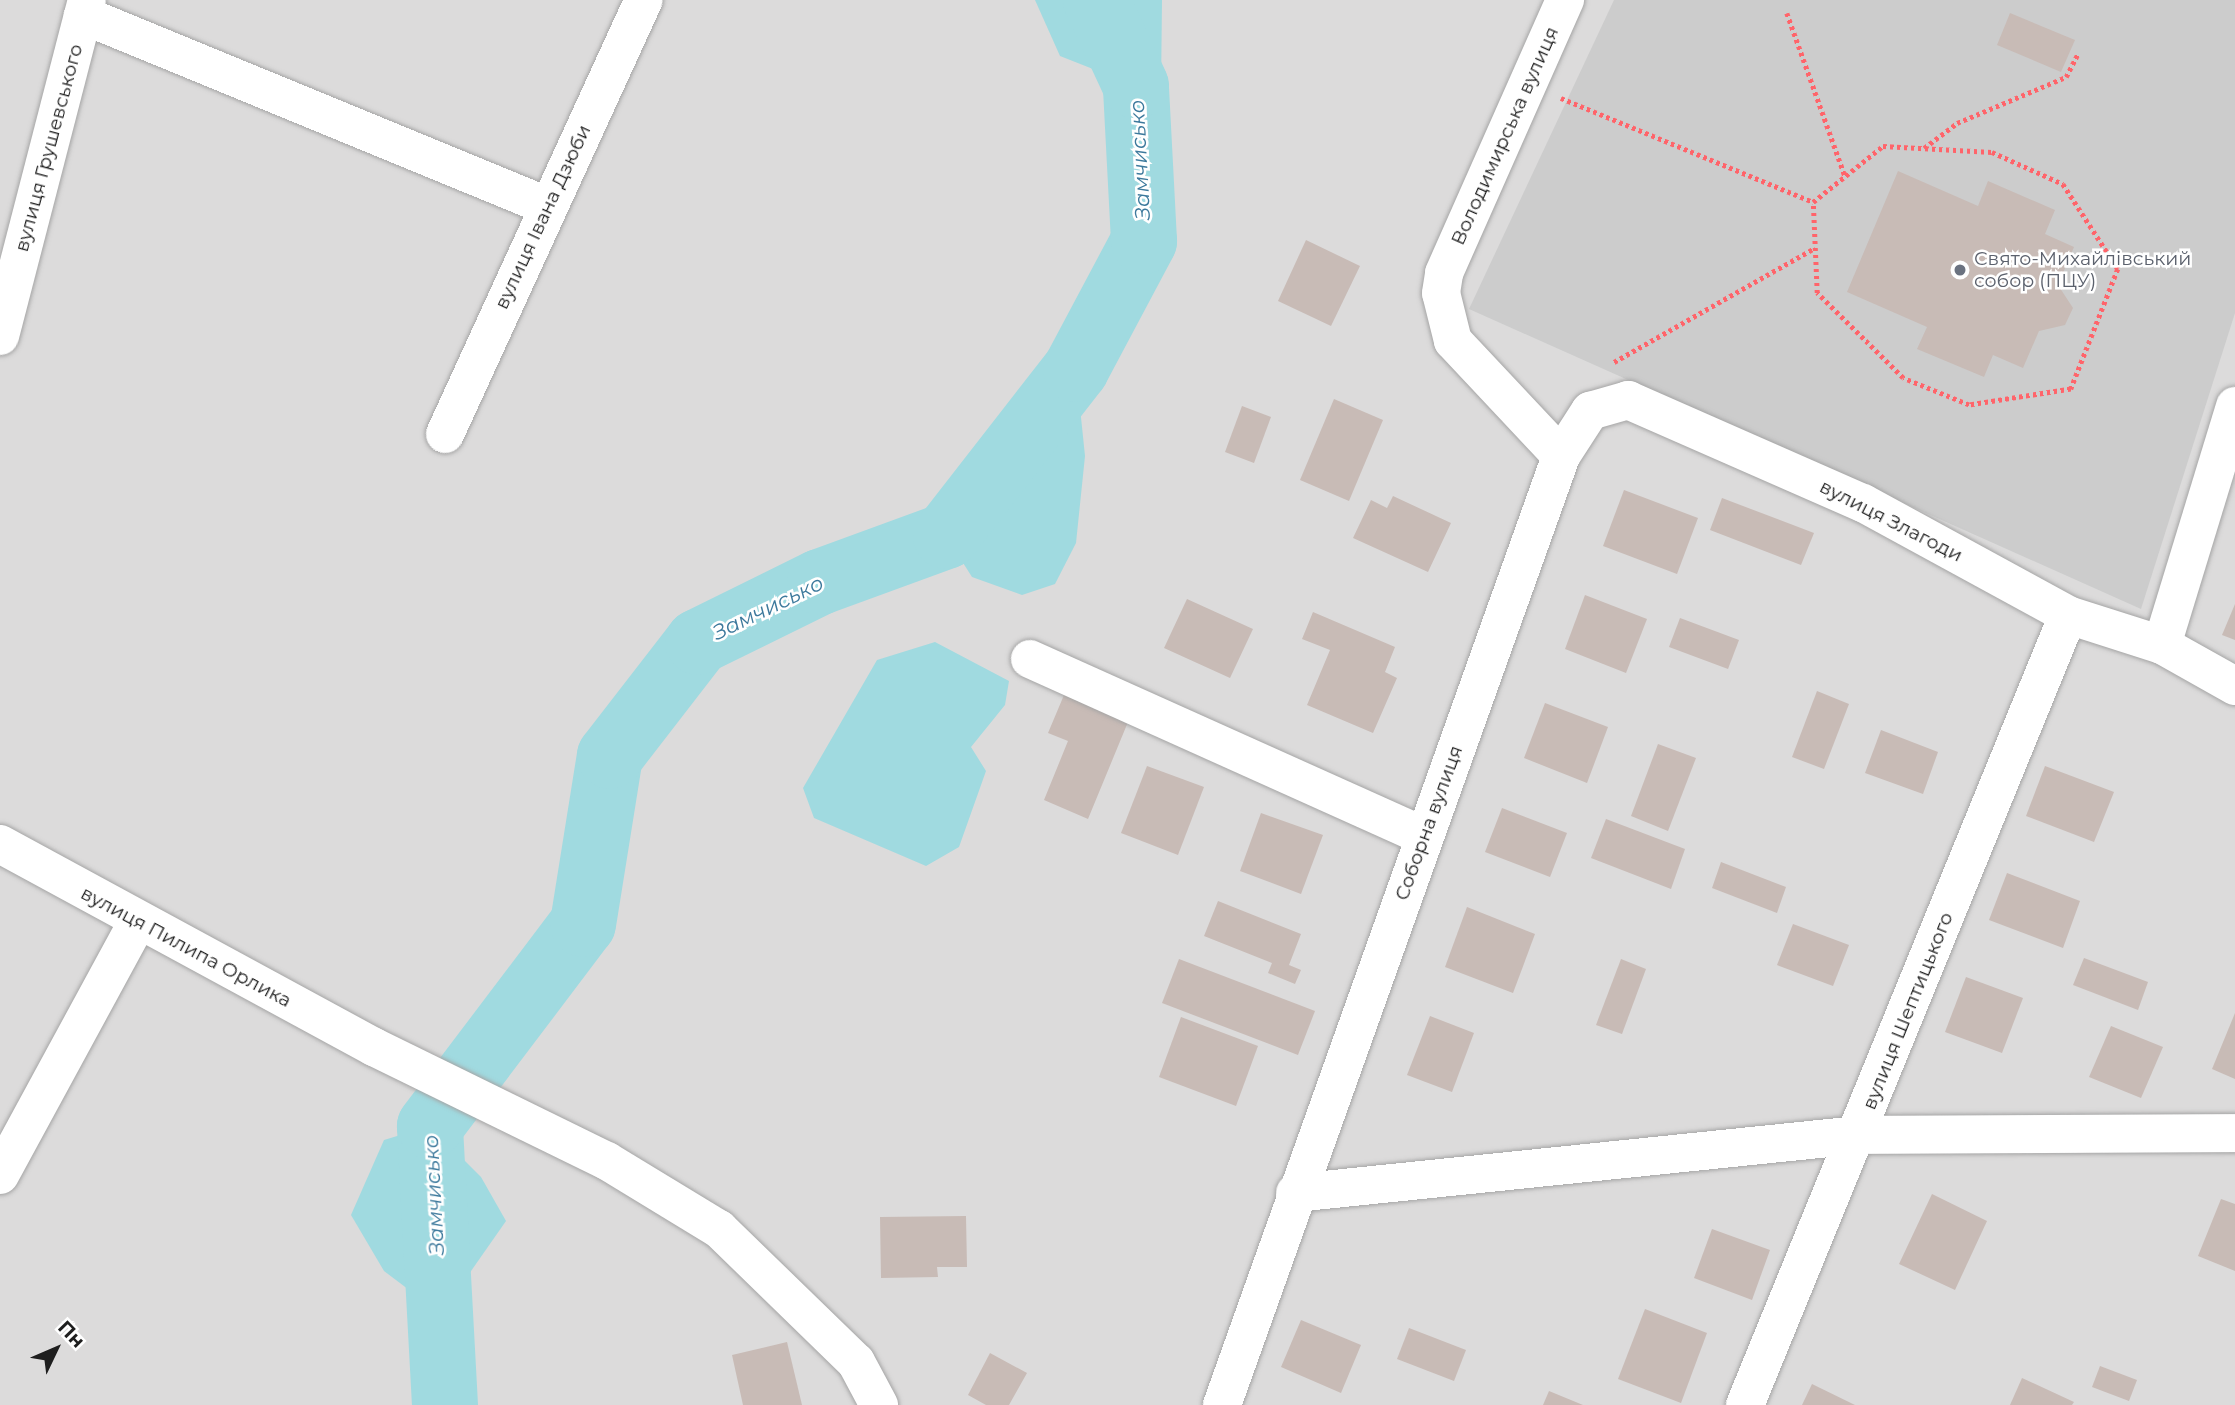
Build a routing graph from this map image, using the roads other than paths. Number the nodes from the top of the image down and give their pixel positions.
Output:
1 (644, 0) edge
2 (1565, 0) edge
3 (85, 8) edge
4 (547, 206) junction
5 (0, 336) edge
6 (2235, 406) edge
7 (445, 435) dead end
8 (1561, 456) junction
9 (2068, 615) junction
10 (2162, 645) junction
11 (1030, 659) dead end
12 (2235, 686) edge
13 (1424, 836) junction
14 (0, 844) edge
15 (137, 923) junction
16 (2235, 1133) edge
17 (1858, 1135) junction
18 (0, 1175) edge
19 (1295, 1193) junction
20 (879, 1405) edge
21 (1222, 1405) edge
22 (1745, 1405) edge

1 - 4 street, вулиця Івана Дзюби
2 - 8 street, Володимирська вулиця
3 - 4 street
3 - 5 street, вулиця Грушевського
4 - 7 street, вулиця Івана Дзюби
6 - 10 street
8 - 9 street, вулиця Злагоди
8 - 13 street, Соборна вулиця
9 - 10 street, вулиця Злагоди
9 - 17 street, вулиця Шептицького
10 - 12 street, вулиця Злагоди
11 - 13 street
13 - 19 street, Соборна вулиця
14 - 15 street, вулиця Пилипа Орлика
15 - 18 street
15 - 20 street, вулиця Пилипа Орлика
16 - 17 street
17 - 19 street
17 - 22 street, вулиця Шептицького
19 - 21 street, Соборна вулиця

